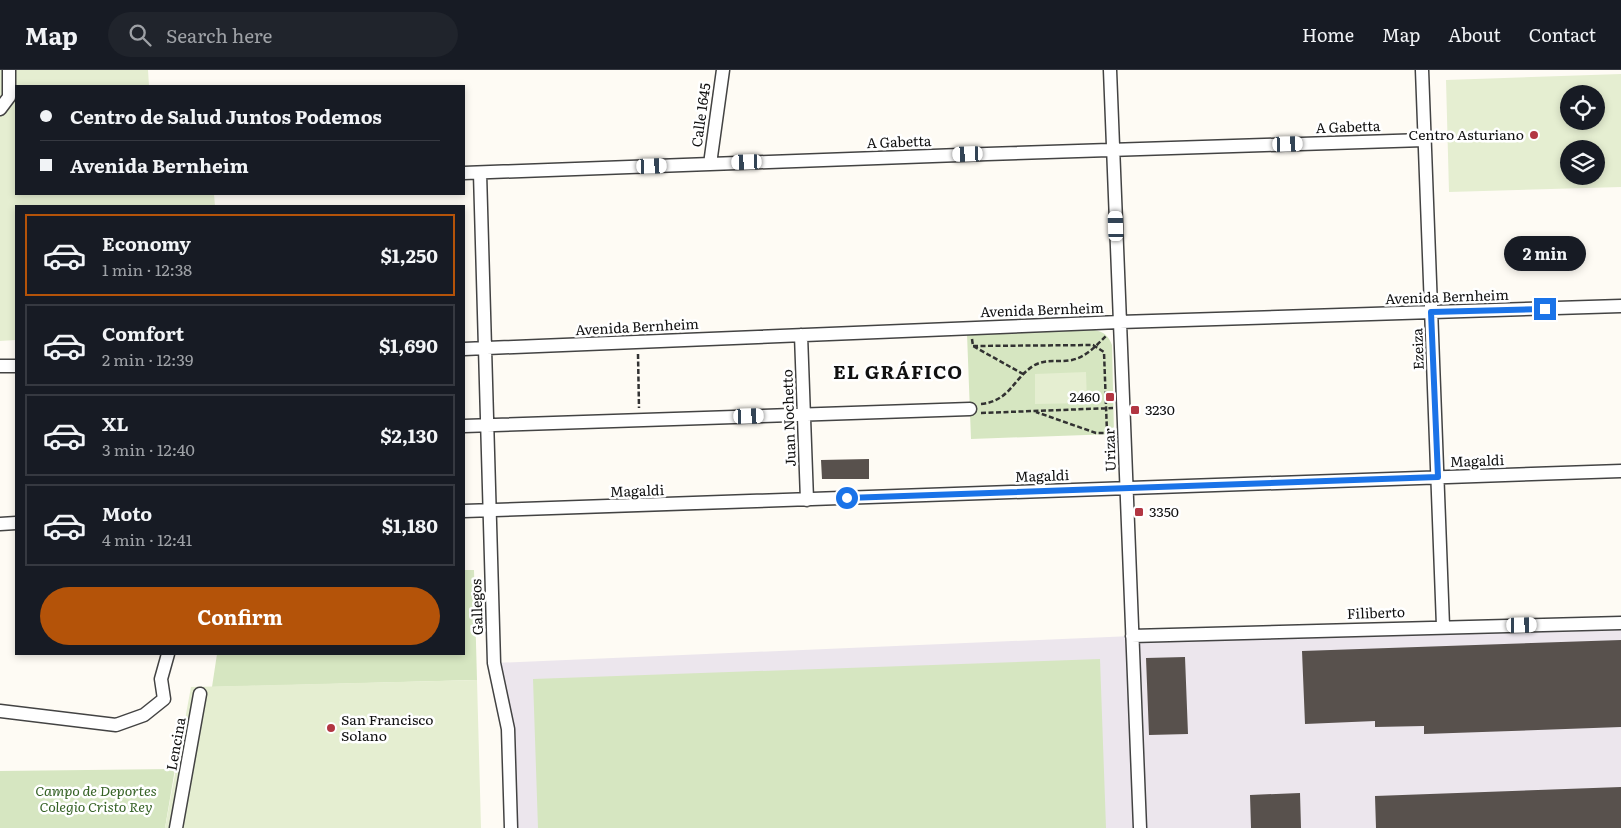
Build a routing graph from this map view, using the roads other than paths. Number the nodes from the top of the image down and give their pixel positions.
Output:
1 (723, 70) edge
2 (1110, 70) edge
3 (1422, 70) edge
4 (10, 72) edge
5 (0, 109) edge
6 (1424, 140) junction
7 (1113, 150) junction
8 (710, 164) junction
9 (480, 173) junction
10 (465, 174) edge
11 (1621, 306) edge
12 (1431, 312) junction
13 (1120, 322) junction
14 (801, 335) junction
15 (485, 349) junction
16 (465, 350) edge
17 (0, 366) edge
18 (15, 366) edge
19 (970, 408) road end
20 (804, 414) junction
21 (487, 425) junction
22 (465, 426) edge
23 (1621, 471) edge
24 (1438, 477) junction
25 (1127, 488) junction
26 (807, 500) junction
27 (465, 511) edge
28 (490, 511) junction
29 (15, 523) edge
30 (0, 524) edge
31 (1621, 623) edge
32 (1443, 626) junction
33 (1132, 636) junction
34 (168, 655) edge
35 (200, 694) dead end
36 (0, 711) edge
37 (176, 828) edge
38 (511, 828) edge
39 (1140, 828) edge

1 - 8 street, Calle 1645
2 - 7 street, Urizar
3 - 6 street, Ezeiza
4 - 5 street
6 - 7 street, A Gabetta
6 - 12 street, Ezeiza
7 - 8 street, A Gabetta
7 - 13 street, Urizar
8 - 9 street, A Gabetta
9 - 10 street, A Gabetta
9 - 15 street, Gallegos
11 - 12 street, Avenida Bernheim
12 - 13 street, Avenida Bernheim
12 - 24 street, Ezeiza
13 - 14 street, Avenida Bernheim
13 - 25 street, Urizar
14 - 15 street, Avenida Bernheim
14 - 20 street, Juan Nochetto
15 - 16 street, Avenida Bernheim
15 - 21 street, Gallegos
17 - 18 street
19 - 20 street
20 - 21 street
20 - 26 street, Juan Nochetto
21 - 22 street
21 - 28 street, Gallegos
23 - 24 street, Magaldi
24 - 25 street, Magaldi
24 - 32 street, Ezeiza
25 - 26 street, Magaldi
25 - 33 street, Urizar
26 - 28 street, Magaldi
27 - 28 street, Magaldi
28 - 38 street, Gallegos
29 - 30 street
31 - 32 street, Filiberto
32 - 33 street, Filiberto
33 - 39 street, Urizar
34 - 36 street
35 - 37 street, Lencina

